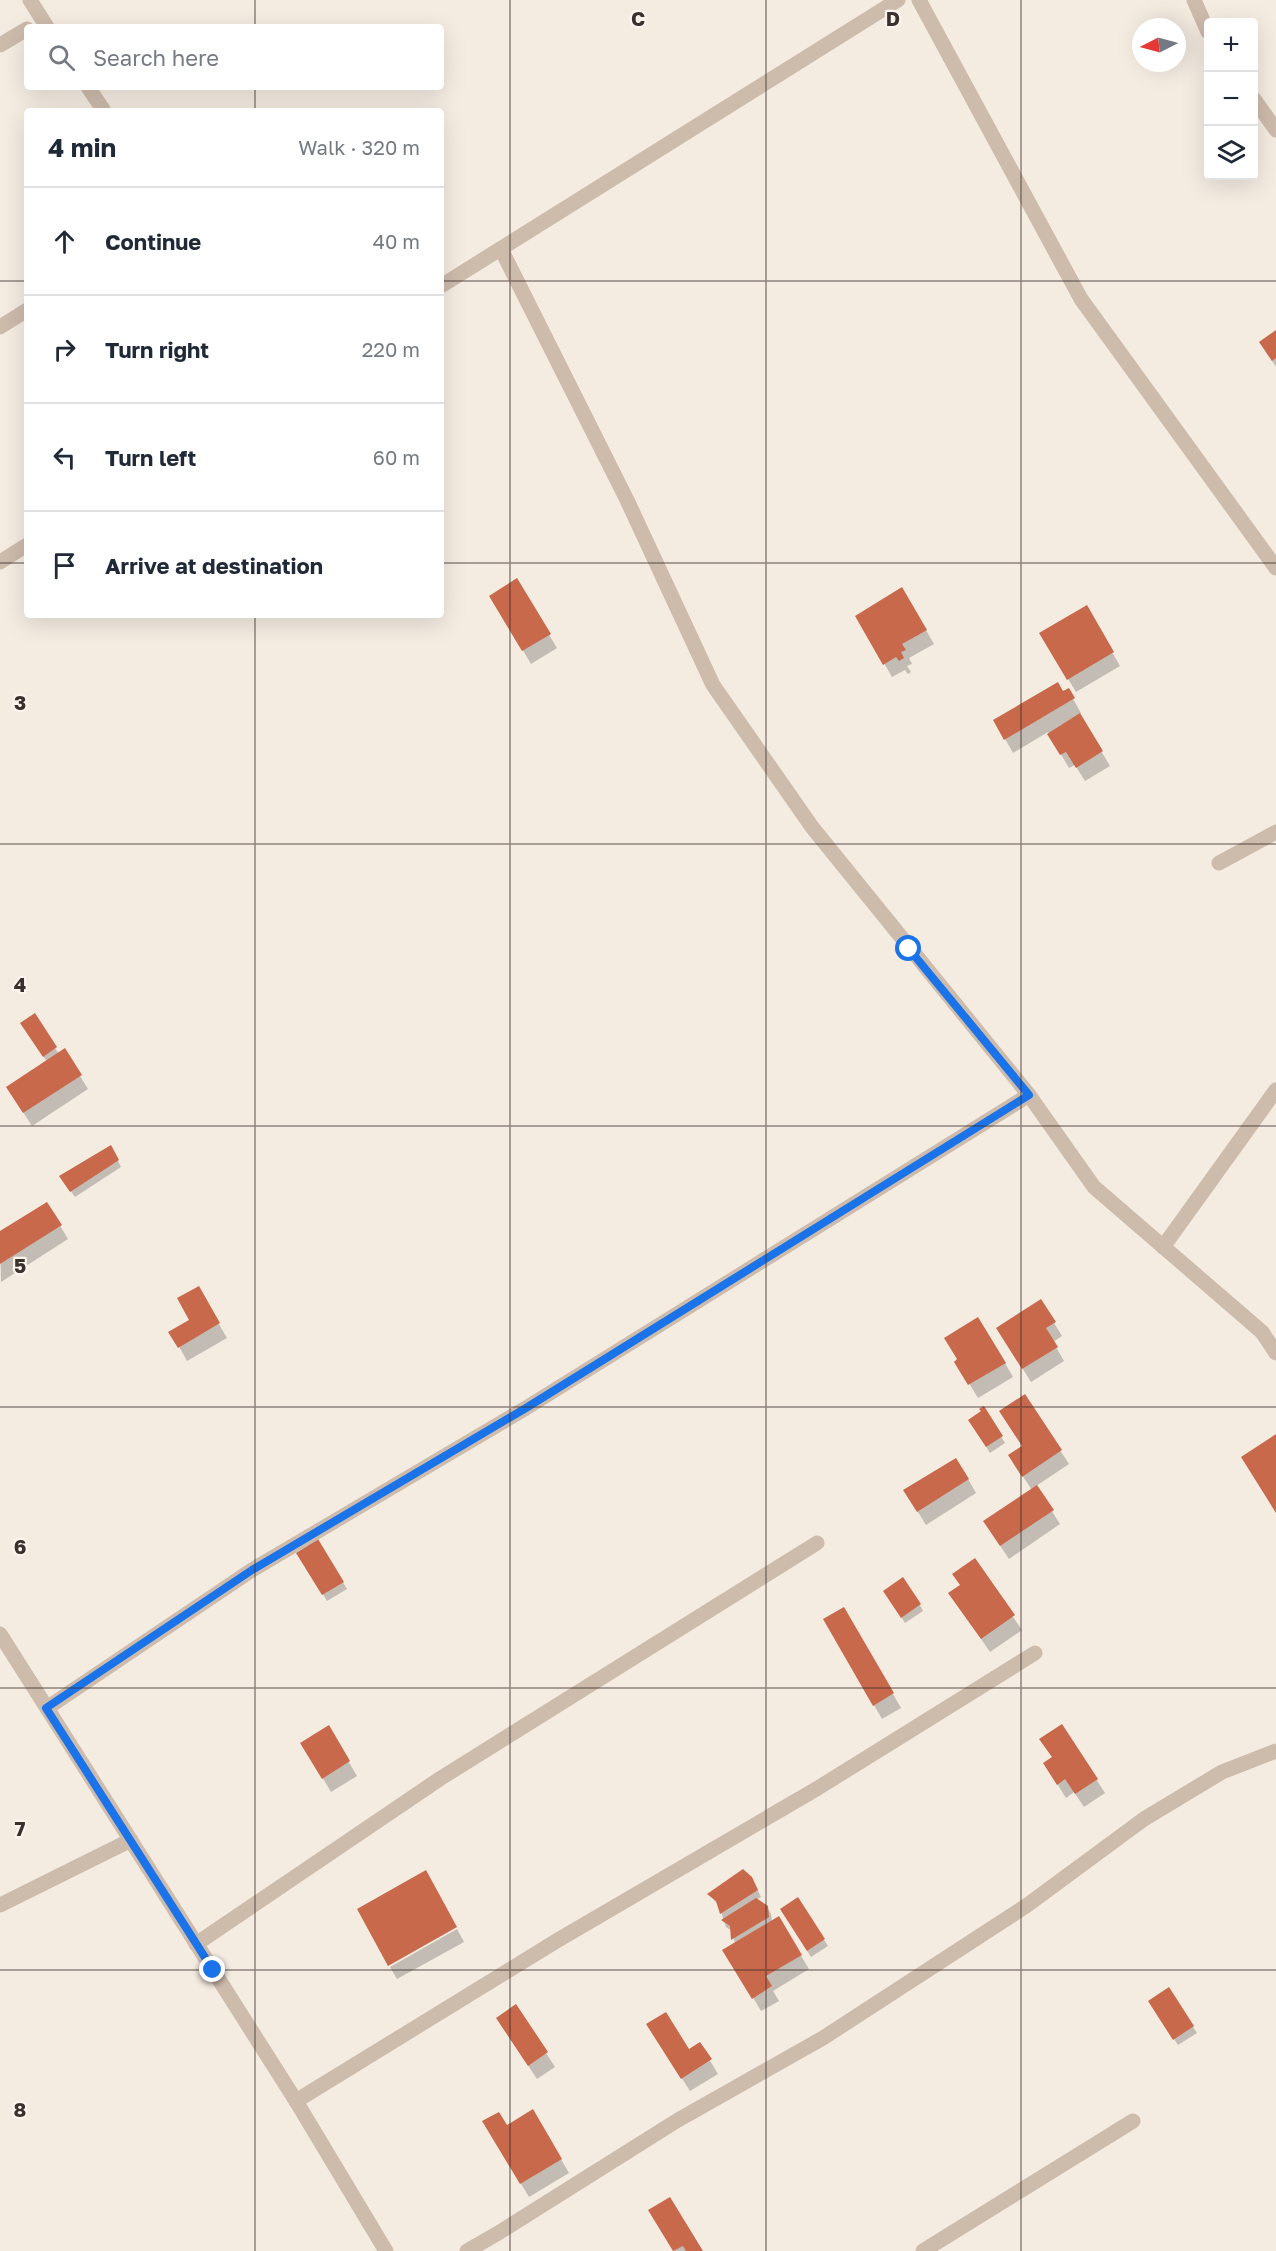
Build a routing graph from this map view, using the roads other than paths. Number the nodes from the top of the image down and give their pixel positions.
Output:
1 (30, 0) edge
2 (898, 0) edge
3 (919, 0) edge
4 (1194, 0) edge
5 (1204, 21) edge
6 (36, 24) edge
7 (24, 33) edge
8 (0, 45) edge
9 (90, 90) edge
10 (1258, 105) edge
11 (102, 108) edge
12 (1276, 130) edge
13 (501, 249) junction
14 (444, 284) edge
15 (24, 312) edge
16 (0, 327) edge
17 (24, 547) edge
18 (0, 561) edge
19 (1276, 568) edge
20 (1276, 832) edge
21 (1220, 863) dead end
22 (1276, 1090) edge
23 (1029, 1095) junction
24 (1163, 1247) junction
25 (1276, 1353) edge
26 (817, 1543) dead end
27 (0, 1634) edge
28 (1035, 1653) dead end
29 (46, 1708) junction
30 (1276, 1751) edge
31 (131, 1840) junction
32 (0, 1905) edge
33 (196, 1944) junction
34 (296, 2102) junction
35 (1133, 2121) dead end
36 (386, 2251) edge
37 (467, 2251) edge
38 (923, 2251) edge

1 - 6 street
2 - 13 street
3 - 19 street
4 - 5 street
7 - 8 street
9 - 11 street
10 - 12 street
13 - 14 street
13 - 23 street
15 - 16 street
17 - 18 street
20 - 21 street
22 - 24 street
23 - 24 street
23 - 29 street
24 - 25 street
26 - 33 street
27 - 29 street
28 - 34 street
29 - 31 street
30 - 37 street
31 - 32 street
31 - 33 street
33 - 34 street
34 - 36 street
35 - 38 street

